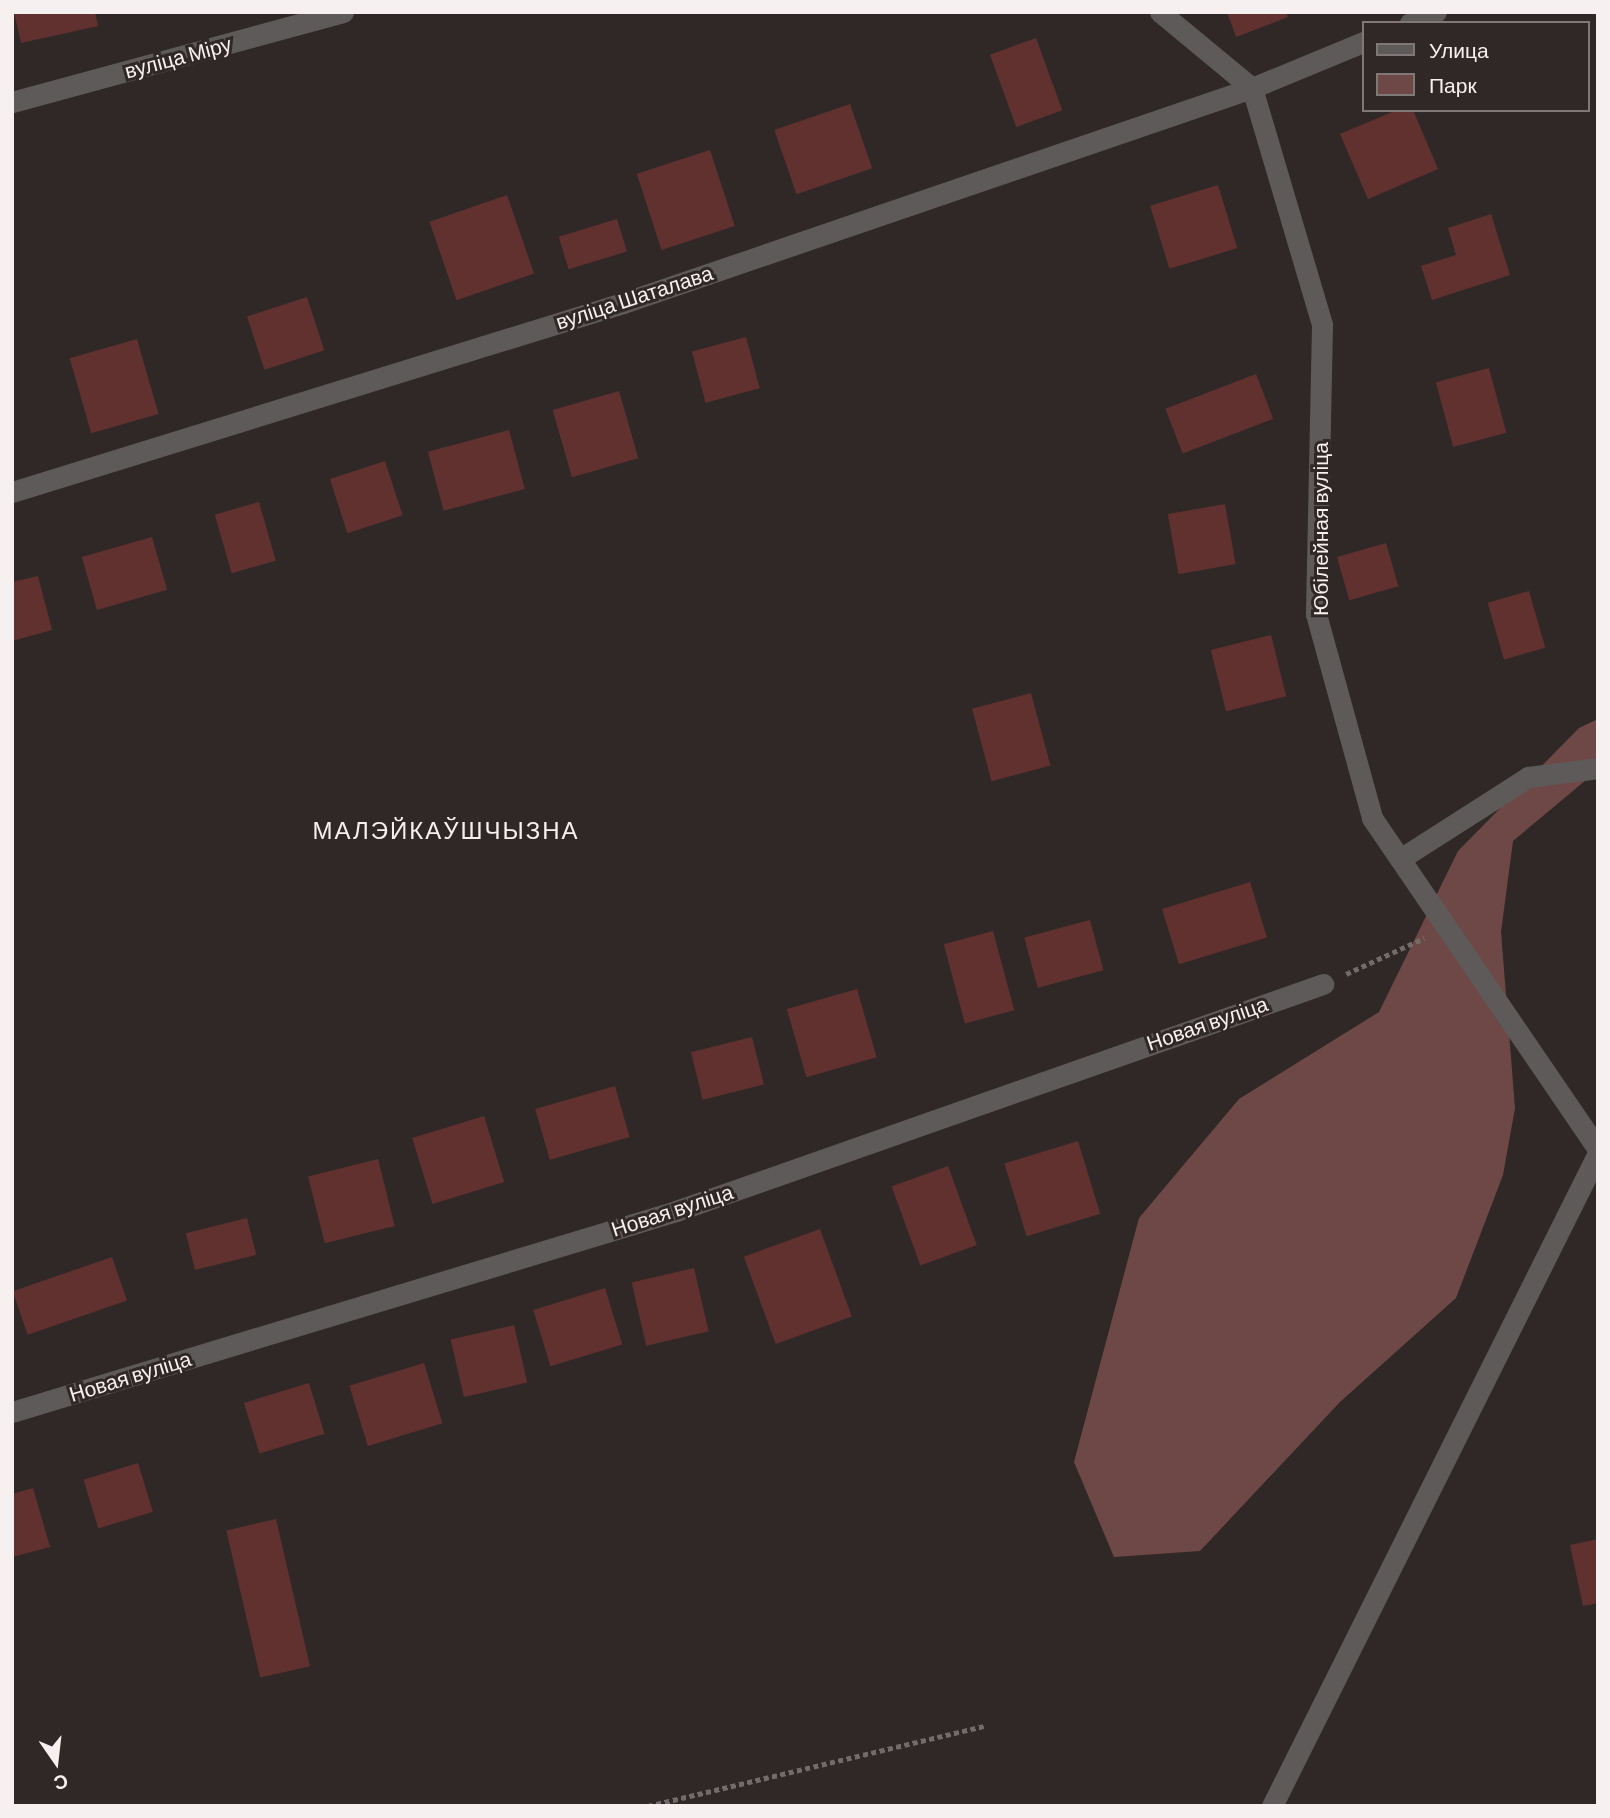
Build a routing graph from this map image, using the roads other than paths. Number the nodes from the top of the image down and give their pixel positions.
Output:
1 (343, 12) edge
2 (1160, 12) edge
3 (1436, 12) edge
4 (1415, 21) edge
5 (1362, 42) edge
6 (1252, 88) junction
7 (12, 102) edge
8 (12, 492) edge
9 (1598, 768) edge
10 (1400, 859) junction
11 (1323, 984) road end
12 (1598, 1151) edge
13 (12, 1412) edge
14 (1272, 1806) edge

1 - 7 street, вуліца Міру
2 - 6 street
3 - 4 street
5 - 6 street, вуліца Шаталава
6 - 8 street, вуліца Шаталава
6 - 10 street, Юбілейная вуліца
9 - 10 street
10 - 12 street, Юбілейная вуліца
11 - 13 street, Новая вуліца
12 - 14 street

